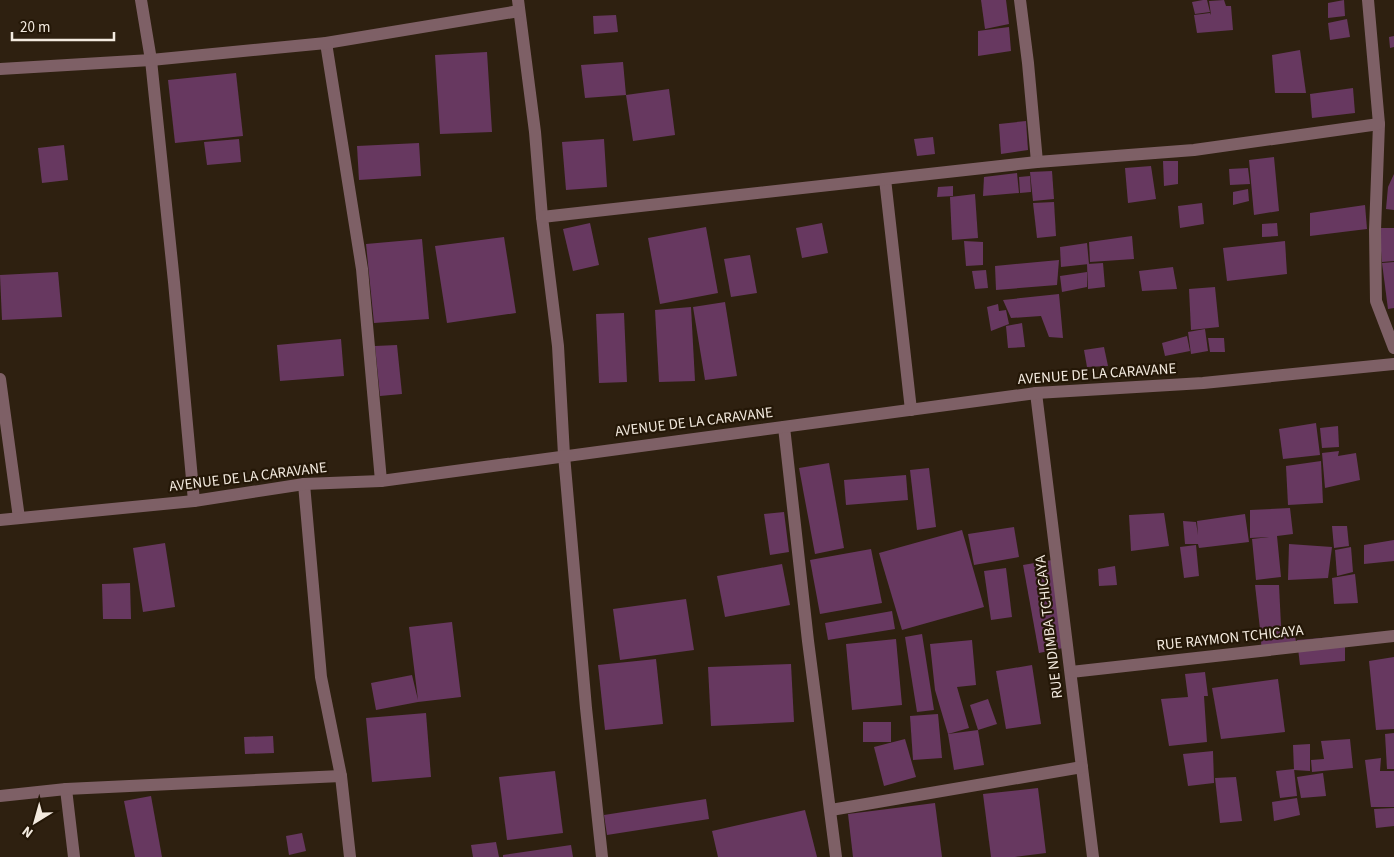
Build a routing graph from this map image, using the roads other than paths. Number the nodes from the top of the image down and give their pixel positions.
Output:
1 (141, 0) edge
2 (1020, 0) edge
3 (1368, 0) edge
4 (519, 6) edge
5 (326, 43) junction
6 (151, 60) junction
7 (0, 70) edge
8 (1379, 124) junction
9 (1037, 162) junction
10 (885, 179) junction
11 (542, 217) junction
12 (1394, 348) edge
13 (1394, 364) edge
14 (0, 379) edge
15 (1036, 393) junction
16 (910, 410) junction
17 (784, 427) junction
18 (564, 456) junction
19 (381, 480) junction
20 (304, 484) junction
21 (194, 501) junction
22 (19, 518) junction
23 (0, 520) edge
24 (1394, 636) edge
25 (1070, 672) junction
26 (1082, 767) junction
27 (341, 776) junction
28 (66, 789) junction
29 (0, 796) edge
30 (831, 810) junction
31 (74, 857) edge
32 (350, 857) edge
33 (602, 857) edge
34 (836, 857) edge
35 (1093, 857) edge

1 - 6 street
2 - 9 street
3 - 8 street
4 - 5 street
4 - 11 street
5 - 6 street
5 - 19 street
6 - 7 street
6 - 21 street
8 - 9 street
8 - 12 street
9 - 10 street
10 - 11 street
10 - 16 street
11 - 18 street
13 - 15 street, AVENUE DE LA CARAVANE
14 - 22 street
15 - 16 street, AVENUE DE LA CARAVANE
15 - 25 street, RUE NDIMBA TCHICAYA
16 - 17 street, AVENUE DE LA CARAVANE
17 - 18 street, AVENUE DE LA CARAVANE
17 - 30 street
18 - 19 street, AVENUE DE LA CARAVANE
18 - 33 street
19 - 20 street, AVENUE DE LA CARAVANE
20 - 21 street, AVENUE DE LA CARAVANE
20 - 27 street
21 - 22 street, AVENUE DE LA CARAVANE
22 - 23 street, AVENUE DE LA CARAVANE
24 - 25 street, RUE RAYMON TCHICAYA
25 - 26 street, RUE NDIMBA TCHICAYA
26 - 30 street
26 - 35 street, RUE NDIMBA TCHICAYA
27 - 28 street
27 - 32 street
28 - 29 street
28 - 31 street
30 - 34 street

